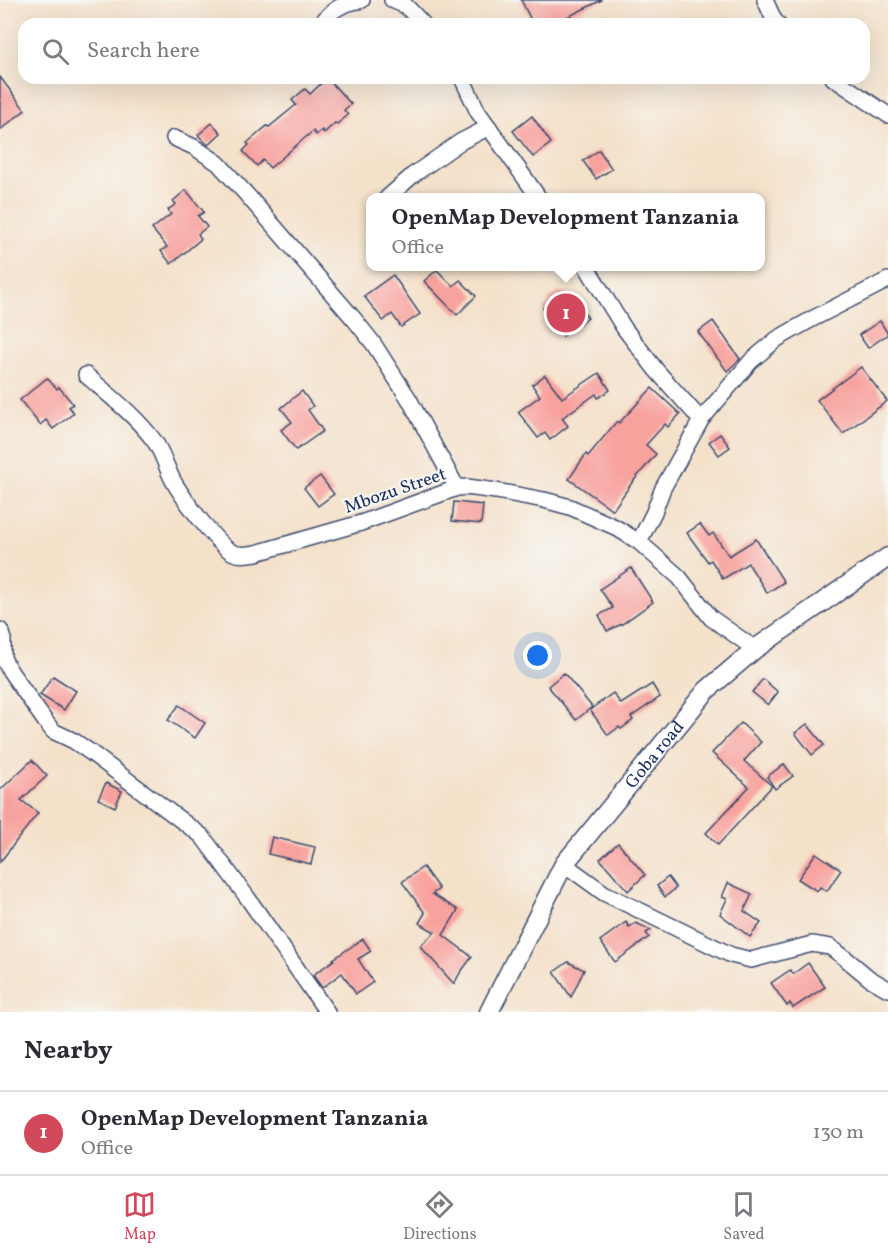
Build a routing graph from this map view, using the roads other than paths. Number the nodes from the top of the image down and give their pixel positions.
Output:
1 (362, 0) edge
2 (392, 0) edge
3 (765, 0) edge
4 (326, 18) edge
5 (417, 18) edge
6 (773, 18) edge
7 (465, 84) edge
8 (842, 84) edge
9 (888, 115) edge
10 (489, 127) junction
11 (174, 138) dead end
12 (393, 193) edge
13 (535, 193) edge
14 (588, 271) edge
15 (888, 280) edge
16 (86, 375) dead end
17 (701, 420) junction
18 (457, 488) junction
19 (639, 542) junction
20 (888, 557) edge
21 (0, 630) edge
22 (755, 649) junction
23 (564, 864) junction
24 (888, 989) edge
25 (327, 1012) edge
26 (489, 1012) edge

1 - 4 street
2 - 5 street
3 - 6 street
7 - 10 street
8 - 9 street
10 - 12 street
10 - 13 street
11 - 18 street
14 - 17 street
15 - 17 street
16 - 18 street, Mbozu Street
17 - 19 street
18 - 19 street, Mbozu Street
19 - 22 street, Mbozu Street
20 - 22 street, Goba road
21 - 25 street
22 - 23 street, Goba road
23 - 24 street
23 - 26 street, Goba road

